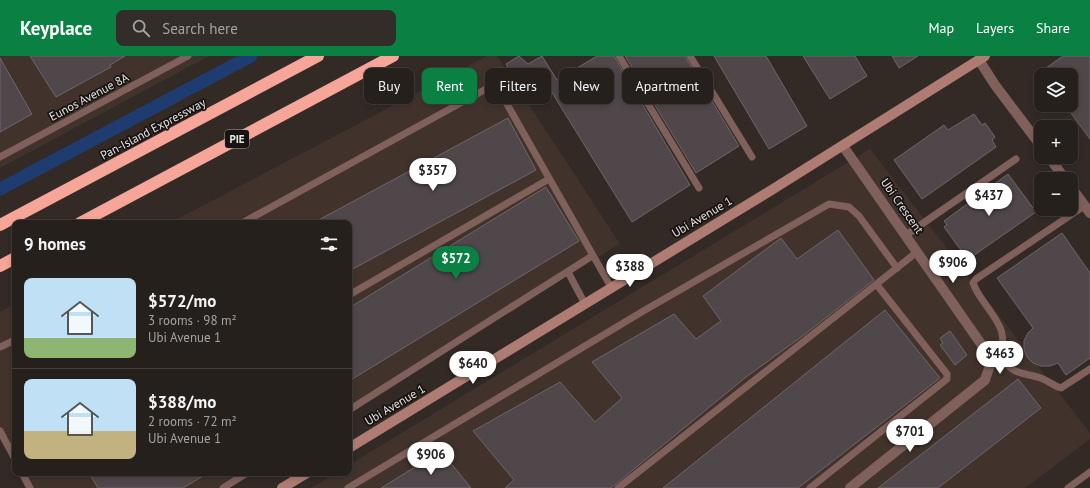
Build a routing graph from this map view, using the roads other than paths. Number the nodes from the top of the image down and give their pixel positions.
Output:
1 (188, 56) edge
2 (318, 56) edge
3 (394, 56) edge
4 (619, 56) edge
5 (690, 56) edge
6 (982, 58) edge
7 (1034, 137) edge
8 (843, 146) junction
9 (0, 157) edge
10 (752, 157) dead end
11 (1016, 159) dead end
12 (549, 179) junction
13 (699, 188) dead end
14 (1078, 197) edge
15 (1087, 210) edge
16 (86, 220) edge
17 (247, 220) edge
18 (0, 225) edge
19 (906, 235) junction
20 (917, 252) junction
21 (592, 256) junction
22 (12, 260) edge
23 (0, 266) edge
24 (897, 268) junction
25 (568, 272) junction
26 (877, 284) junction
27 (611, 287) junction
28 (352, 293) edge
29 (585, 304) junction
30 (12, 341) edge
31 (0, 347) edge
32 (1090, 369) edge
33 (352, 408) edge
34 (0, 431) edge
35 (352, 446) edge
36 (12, 453) edge
37 (1090, 472) edge
38 (24, 476) edge
39 (242, 476) edge
40 (301, 476) edge
41 (30, 488) edge
42 (223, 488) edge
43 (282, 488) edge
44 (348, 488) edge
45 (618, 488) edge
46 (810, 488) edge
47 (850, 488) edge
48 (1068, 488) edge

1 - 9 lane, Eunos Avenue 8A
2 - 18 highway, Pan-Island Expressway
3 - 16 highway, PIE
4 - 13 lane
5 - 10 lane
6 - 7 street
6 - 8 street, Ubi Avenue 1
8 - 19 street, Ubi Crescent
8 - 27 street, Ubi Avenue 1
11 - 19 lane
12 - 17 lane
12 - 21 lane
12 - 28 lane
14 - 15 street
15 - 32 lane
19 - 20 street, Ubi Crescent
20 - 24 lane
20 - 47 street, Ubi Crescent
21 - 25 lane
21 - 27 lane
22 - 23 highway
24 - 26 lane
24 - 44 lane
25 - 29 lane
25 - 33 lane
26 - 45 lane
26 - 46 lane
27 - 29 street, Ubi Avenue 1
29 - 35 street, Ubi Avenue 1
30 - 31 lane
34 - 36 lane
37 - 48 lane
38 - 41 lane
39 - 42 lane
40 - 43 street

